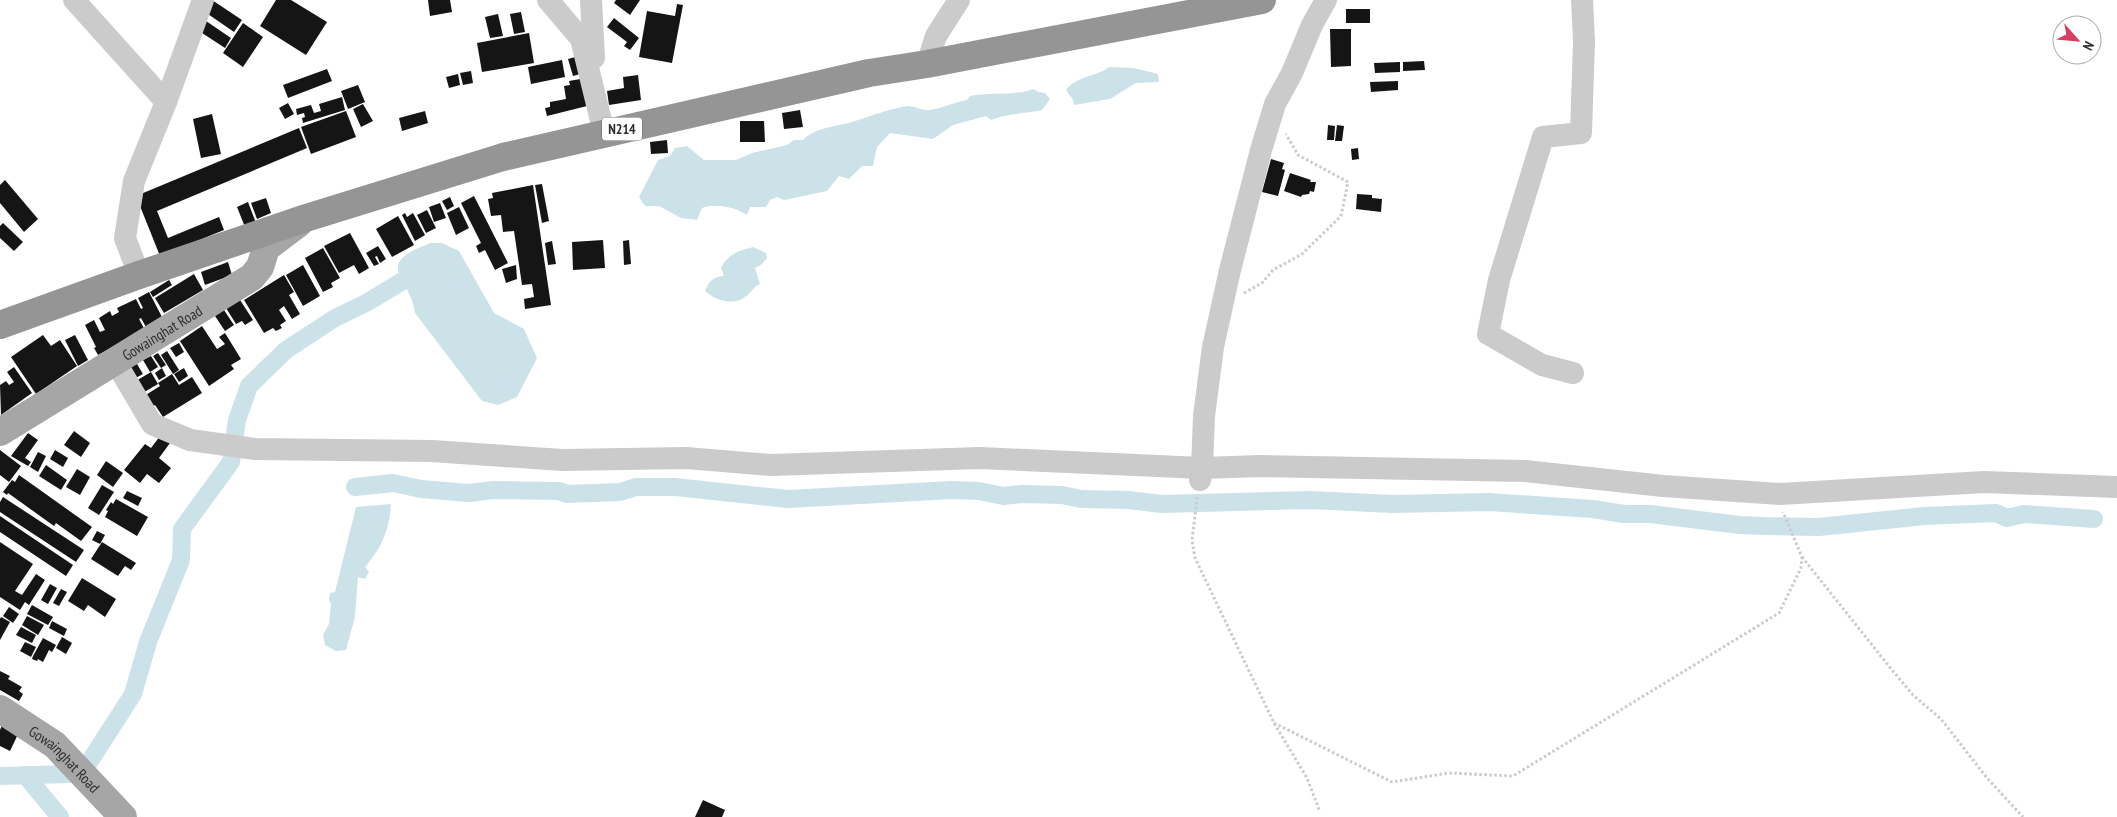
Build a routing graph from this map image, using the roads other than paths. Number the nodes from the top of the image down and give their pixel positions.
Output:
1 (74, 0) edge
2 (203, 0) edge
3 (548, 0) edge
4 (591, 0) edge
5 (959, 0) edge
6 (1262, 0) edge
7 (1326, 0) edge
8 (1582, 0) edge
9 (927, 64) junction
10 (166, 102) junction
11 (604, 134) junction
12 (306, 218) junction
13 (139, 275) junction
14 (0, 325) edge
15 (115, 361) junction
16 (1573, 373) dead end
17 (0, 432) edge
18 (1201, 474) junction
19 (2117, 487) edge
20 (0, 709) edge
21 (123, 817) edge

1 - 10 street
2 - 10 street
3 - 11 street
4 - 11 street
5 - 9 street
6 - 9 highway, N214
7 - 18 street
8 - 16 street
9 - 11 highway, N214
10 - 13 street
11 - 12 highway, N214
12 - 13 highway, N214
12 - 15 main road, Gowainghat Road
13 - 14 highway, N214
15 - 17 main road, Gowainghat Road
15 - 18 street
18 - 19 street
20 - 21 main road, Gowainghat Road

